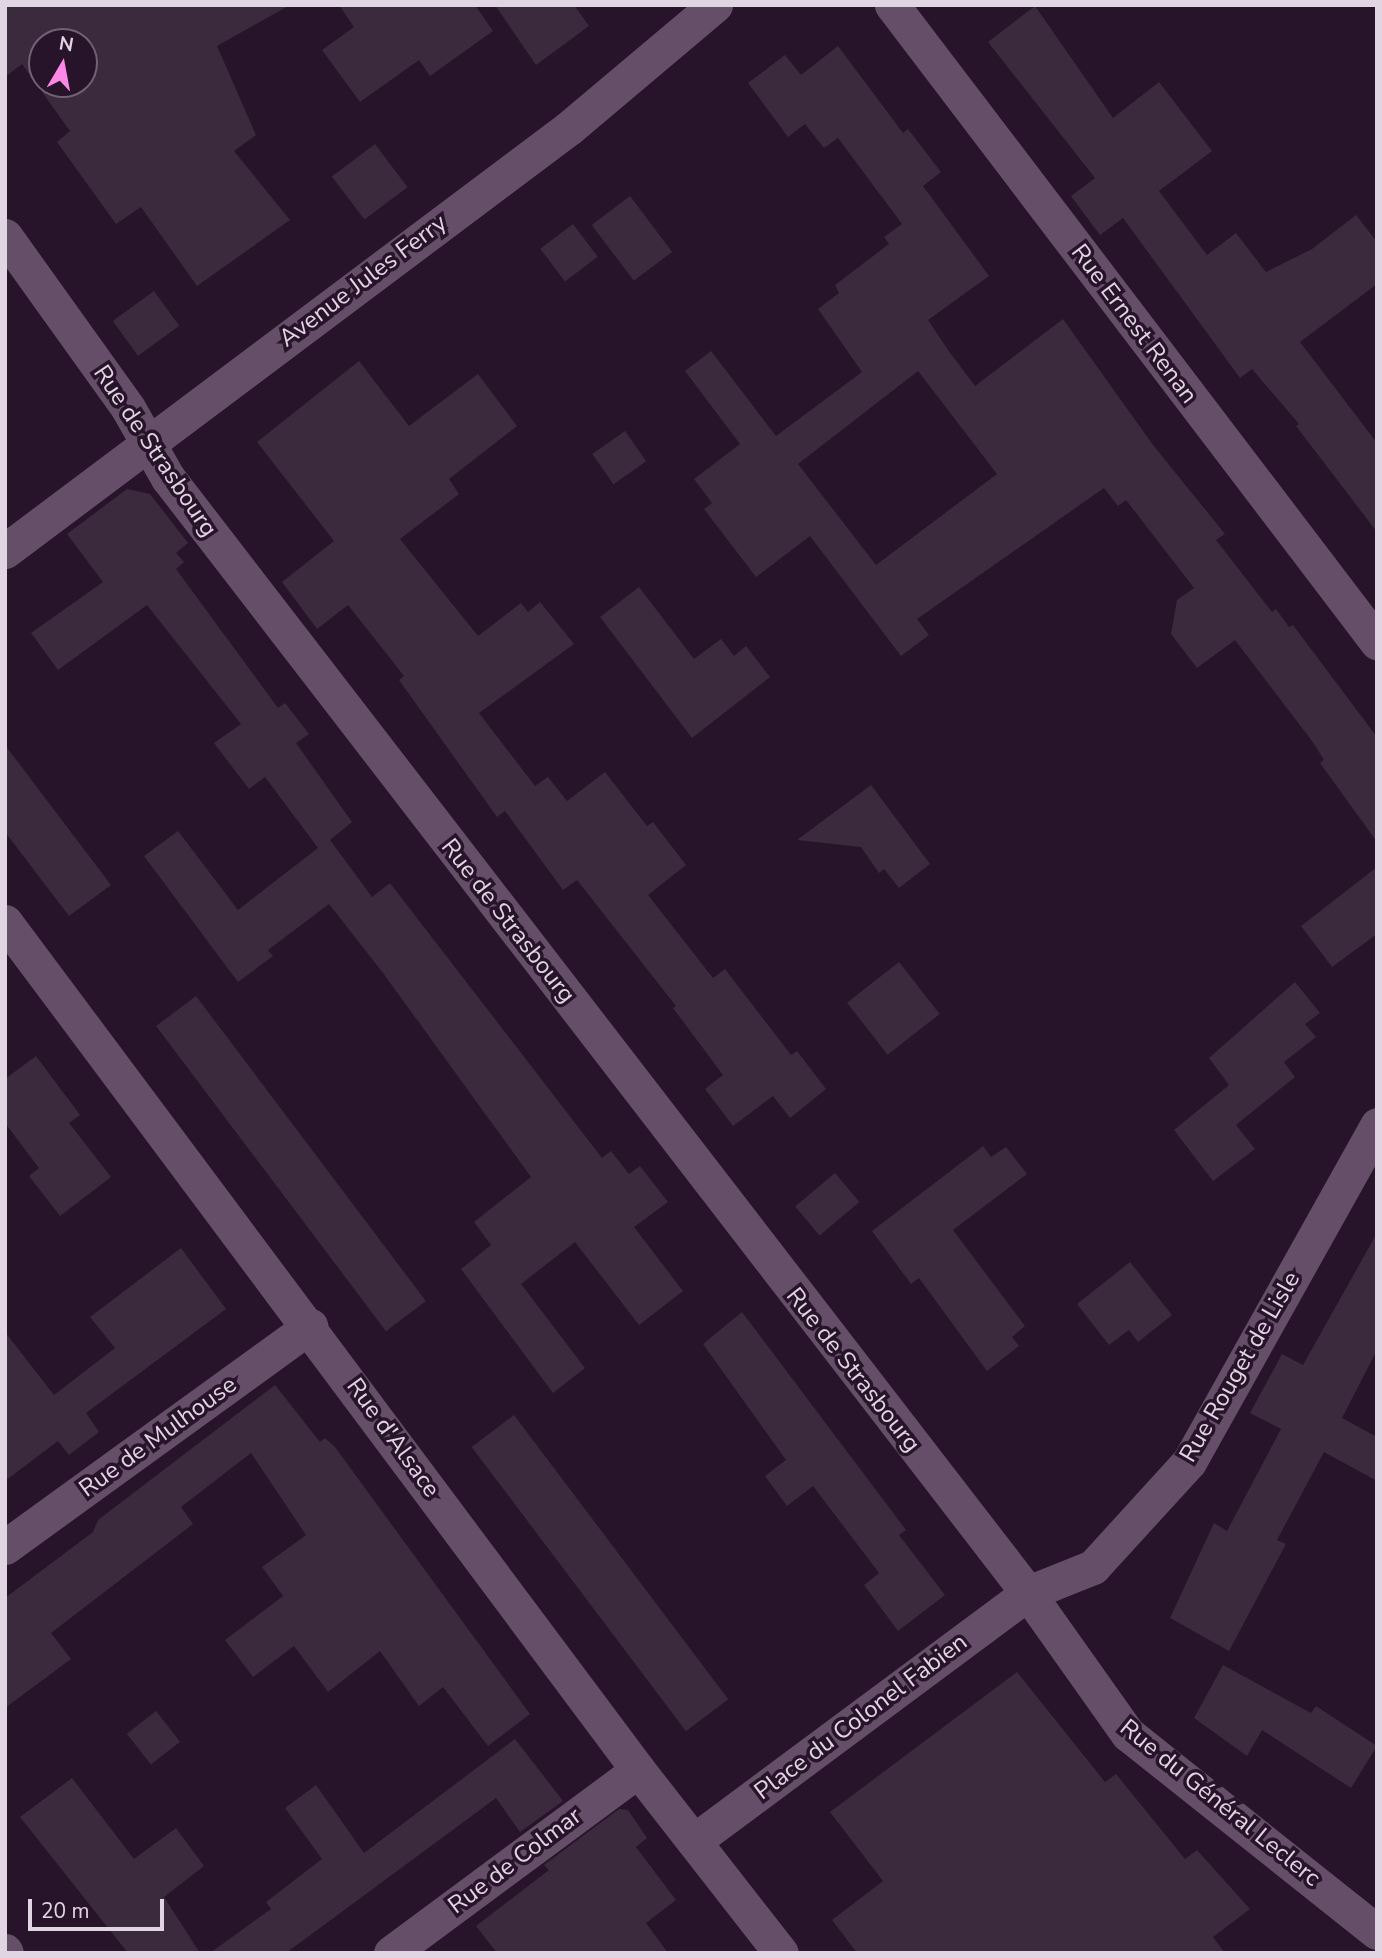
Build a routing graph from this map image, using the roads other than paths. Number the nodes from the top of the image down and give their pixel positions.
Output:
1 (715, 5) edge
2 (892, 5) edge
3 (5, 236) edge
4 (147, 441) junction
5 (5, 551) edge
6 (1377, 642) edge
7 (5, 922) edge
8 (1377, 1125) edge
9 (310, 1326) junction
10 (7, 1541) edge
11 (1028, 1593) junction
12 (638, 1770) junction
13 (695, 1841) junction
14 (1375, 1935) edge
15 (391, 1953) edge
16 (781, 1953) edge

1 - 4 street, Avenue Jules Ferry
2 - 6 street, Rue Ernest Renan
3 - 4 street, Rue de Strasbourg
4 - 5 street, Avenue Jules Ferry
4 - 11 street, Rue de Strasbourg
7 - 9 street, Rue d'Alsace
8 - 11 street, Rue Rouget de Lisle
9 - 10 street, Rue de Mulhouse
9 - 12 street, Rue d'Alsace
11 - 13 street, Place du Colonel Fabien
11 - 14 street, Rue du Général Leclerc
12 - 13 street, Rue d'Alsace
12 - 15 street, Rue de Colmar
13 - 16 street, Rue d'Alsace

